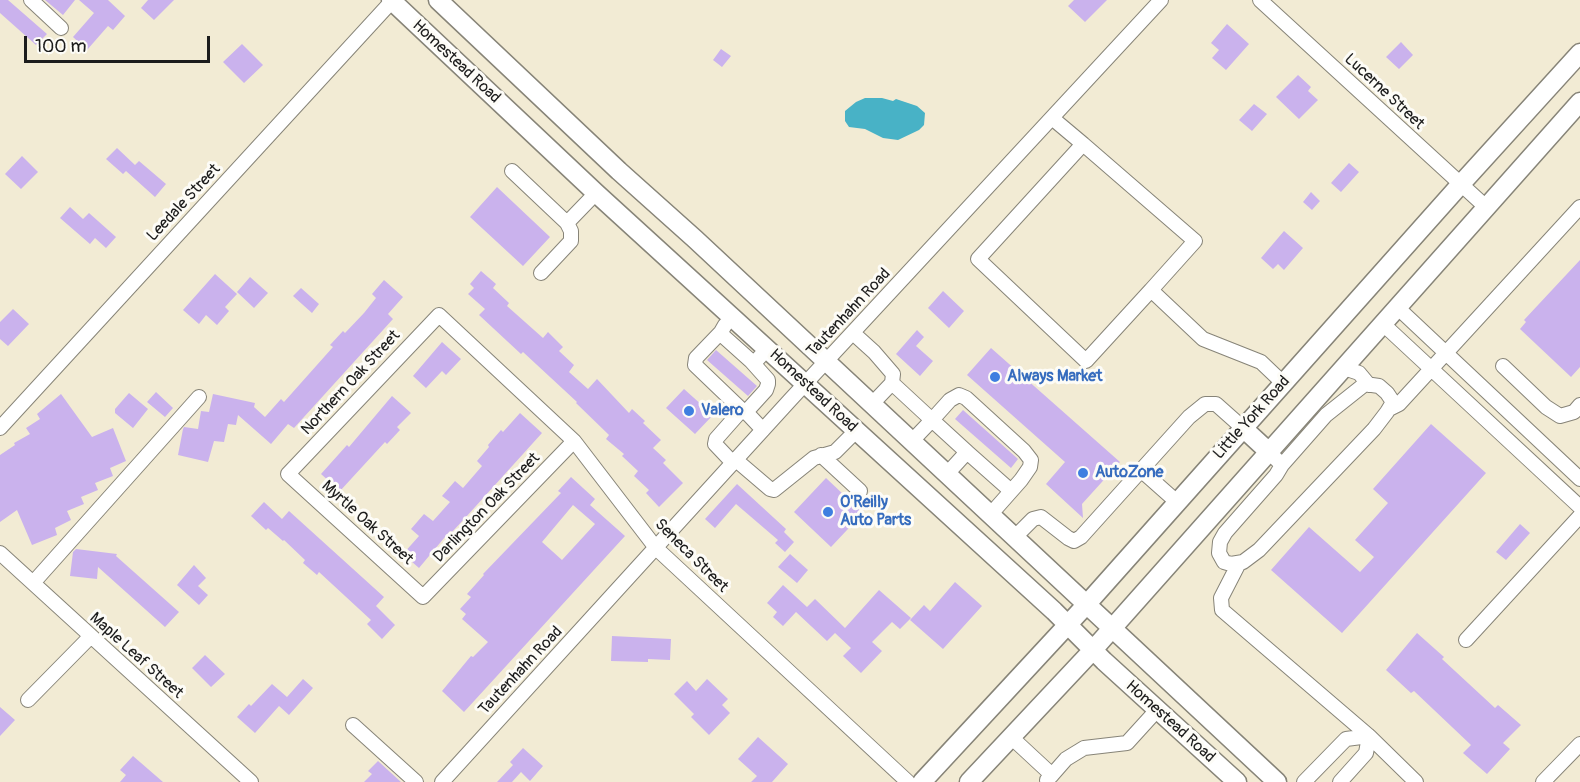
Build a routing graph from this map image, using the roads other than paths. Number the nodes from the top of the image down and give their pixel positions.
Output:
1 (31, 0) edge
2 (392, 0) edge
3 (438, 0) edge
4 (1161, 0) edge
5 (1260, 0) edge
6 (61, 28) dead end
7 (1580, 53) edge
8 (1580, 102) edge
9 (1052, 118) junction
10 (1083, 144) junction
11 (512, 171) dead end
12 (619, 171) junction
13 (1460, 185) junction
14 (596, 193) junction
15 (1580, 207) edge
16 (1487, 208) junction
17 (567, 223) junction
18 (541, 273) dead end
19 (1151, 290) junction
20 (1398, 308) junction
21 (439, 315) joint
22 (732, 317) junction
23 (1383, 324) junction
24 (721, 332) junction
25 (853, 333) junction
26 (767, 349) junction
27 (1445, 353) junction
28 (751, 361) junction
29 (825, 363) junction
30 (1503, 366) dead end
31 (1344, 368) junction
32 (1431, 369) junction
33 (892, 382) junction
34 (1284, 382) junction
35 (806, 384) junction
36 (1369, 385) junction
37 (199, 398) dead end
38 (871, 405) junction
39 (1580, 405) edge
40 (1389, 409) junction
41 (745, 412) junction
42 (932, 420) junction
43 (0, 428) edge
44 (1243, 428) junction
45 (764, 430) junction
46 (856, 430) junction
47 (574, 441) junction
48 (911, 442) junction
49 (1544, 445) junction
50 (967, 452) junction
51 (821, 455) junction
52 (1275, 458) junction
53 (1530, 461) junction
54 (735, 462) junction
55 (1142, 471) junction
56 (288, 474) joint
57 (946, 475) junction
58 (1580, 479) edge
59 (860, 491) dead end
60 (1011, 491) junction
61 (1178, 502) junction
62 (1580, 507) edge
63 (990, 515) junction
64 (1580, 516) edge
65 (1014, 538) junction
66 (656, 548) junction
67 (0, 553) edge
68 (1239, 563) junction
69 (33, 583) junction
70 (423, 597) joint
71 (1086, 605) junction
72 (1067, 624) junction
73 (1112, 628) junction
74 (91, 636) junction
75 (1466, 640) dead end
76 (1092, 651) junction
77 (28, 700) dead end
78 (1157, 710) junction
79 (353, 726) dead end
80 (1369, 736) junction
81 (1011, 737) junction
82 (1580, 744) edge
83 (1322, 764) junction
84 (1049, 779) edge
85 (251, 782) edge
86 (416, 782) edge
87 (442, 782) edge
88 (908, 782) edge
89 (922, 782) edge
90 (969, 782) edge
91 (1237, 782) edge
92 (1277, 782) edge
93 (1305, 782) edge
94 (1340, 782) edge
95 (1416, 782) edge
96 (1543, 782) edge

1 - 6 street
2 - 14 main road, Homestead Road
2 - 43 street, Leedale Street
3 - 12 main road, Homestead Road
4 - 9 street, Tautenhahn Road
5 - 13 street, Lucerne Street
7 - 13 main road, Little York Road
8 - 16 main road
9 - 10 street
9 - 25 street, Tautenhahn Road
10 - 19 street
10 - 19 street
11 - 17 street
12 - 14 main road
12 - 29 main road, Homestead Road
13 - 16 street, Lucerne Street
13 - 34 main road, Little York Road
14 - 17 street
14 - 22 main road, Homestead Road
15 - 27 street
16 - 20 main road
17 - 18 street
19 - 34 street
20 - 23 main road
20 - 27 street
21 - 47 street, Seneca Street
21 - 56 street, Northern Oak Street
22 - 24 street
22 - 26 main road, Homestead Road
23 - 31 main road
23 - 32 street
24 - 28 street
24 - 41 street
25 - 29 street, Tautenhahn Road
25 - 33 street
26 - 28 street
26 - 35 main road, Homestead Road
27 - 32 street
27 - 49 street
28 - 41 street
29 - 35 street, Tautenhahn Road
29 - 38 main road, Homestead Road
30 - 39 street
31 - 36 street
31 - 52 main road
32 - 40 street
32 - 53 street
33 - 38 street
33 - 42 street
34 - 44 main road, Little York Road
35 - 45 street, Tautenhahn Road
35 - 46 main road, Homestead Road
36 - 40 street
36 - 52 street
37 - 69 street
38 - 48 main road, Homestead Road
40 - 68 street
41 - 45 street
41 - 54 street
42 - 48 street
42 - 50 street
42 - 60 street
44 - 52 main road
44 - 55 street
44 - 61 main road, Little York Road
45 - 54 street, Tautenhahn Road
46 - 51 street
46 - 72 main road, Homestead Road
47 - 66 street, Seneca Street
47 - 70 street, Darlington Oak Street
48 - 57 main road, Homestead Road
49 - 53 street
49 - 58 street
50 - 57 street
50 - 60 street
51 - 54 street
51 - 59 street
52 - 68 street
52 - 73 main road
53 - 62 street
54 - 66 street, Tautenhahn Road
55 - 61 street
55 - 65 street
56 - 70 street, Myrtle Oak Street
57 - 63 main road, Homestead Road
60 - 63 street
61 - 71 main road, Little York Road
63 - 65 main road, Homestead Road
64 - 75 street
65 - 71 main road, Homestead Road
66 - 87 street, Tautenhahn Road
66 - 88 street, Seneca Street
67 - 69 street, Maple Leaf Street
68 - 80 street
69 - 74 street, Maple Leaf Street
71 - 72 main road, Little York Road
71 - 73 main road, Homestead Road
72 - 76 main road, Homestead Road
72 - 89 main road, Little York Road
73 - 76 main road
73 - 92 main road, Homestead Road
74 - 77 street
74 - 85 street, Maple Leaf Street
76 - 78 main road, Homestead Road
76 - 81 main road
78 - 84 street
78 - 91 main road, Homestead Road
79 - 86 street
80 - 83 street
80 - 94 street
80 - 95 street
81 - 84 street
81 - 90 main road
82 - 96 street
83 - 93 street
83 - 94 street

